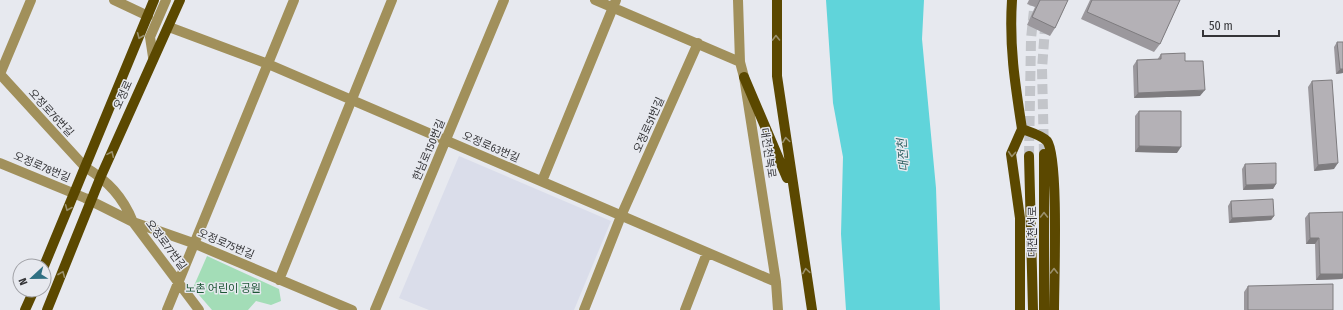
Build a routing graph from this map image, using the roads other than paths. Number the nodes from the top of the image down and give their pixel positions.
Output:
1 (31, 0) edge
2 (114, 0) edge
3 (154, 0) edge
4 (166, 0) edge
5 (180, 0) edge
6 (294, 0) edge
7 (392, 0) edge
8 (504, 0) edge
9 (595, 0) edge
10 (738, 0) edge
11 (777, 0) edge
12 (1012, 0) edge
13 (614, 4) edge
14 (148, 16) junction
15 (169, 27) junction
16 (698, 43) junction
17 (153, 57) junction
18 (740, 62) junction
19 (268, 64) junction
20 (0, 74) edge
21 (744, 77) junction
22 (351, 100) junction
23 (1022, 129) junction
24 (446, 140) junction
25 (1044, 154) tunnel mouth
26 (1029, 156) tunnel mouth
27 (0, 163) edge
28 (85, 167) junction
29 (101, 176) junction
30 (542, 182) junction
31 (793, 193) junction
32 (74, 194) junction
33 (91, 201) junction
34 (621, 216) junction
35 (133, 222) junction
36 (193, 244) junction
37 (708, 253) junction
38 (47, 258) edge
39 (280, 280) junction
40 (776, 282) junction
41 (179, 283) junction
42 (30, 298) edge
43 (25, 310) edge
44 (48, 310) edge
45 (167, 310) edge
46 (199, 310) edge
47 (352, 310) edge
48 (375, 310) edge
49 (584, 310) edge
50 (685, 310) edge
51 (778, 310) edge
52 (812, 310) edge
53 (1020, 310) edge
54 (1033, 310) edge
55 (1044, 310) edge
56 (1054, 310) edge

1 - 20 street
2 - 14 street
3 - 14 main road, 오정로
4 - 17 street
5 - 15 main road, 오정로
6 - 19 street
7 - 22 street
8 - 24 street, 한남로150번길
9 - 13 street
10 - 18 street, 대전천북로
31 -> 11 main road
12 - 23 main road
13 - 16 street
13 - 30 street
14 -> 28 main road, 오정로
15 - 17 main road, 오정로
15 - 19 street, 오정로63번길
16 - 18 street
16 - 34 street, 오정로51번길
29 -> 17 main road, 오정로
18 - 21 street, 대전천북로
19 - 22 street, 오정로63번길
19 - 36 street
20 - 28 street, 오정로76번길
21 - 31 main road
21 - 40 street, 대전천북로
22 - 24 street, 오정로63번길
22 - 39 street
23 -> 53 main road
56 -> 23 main road
24 - 30 street, 오정로63번길
24 - 48 street, 한남로150번길
55 -> 25 main road, 대전천서로
26 - 54 main road
27 - 32 street, 오정로78번길
28 - 29 street, 오정로76번길
28 - 32 main road, 오정로
29 - 33 main road, 오정로
29 - 35 street, 오정로76번길
30 - 34 street, 오정로63번길
52 -> 31 main road
32 - 33 street
32 -> 38 main road, 오정로
33 - 35 street, 오정로75번길
44 -> 33 main road, 오정로
34 - 37 street, 오정로63번길
34 - 49 street
35 - 36 street, 오정로75번길
35 - 41 street, 오정로77번길
36 - 39 street, 오정로75번길
36 - 41 street
37 - 40 street, 오정로63번길
37 - 50 street
39 - 47 street, 오정로75번길
40 - 51 street, 대전천북로
41 - 45 street, 오정로77번길
41 - 46 street, 오정로77번길
42 - 43 main road

